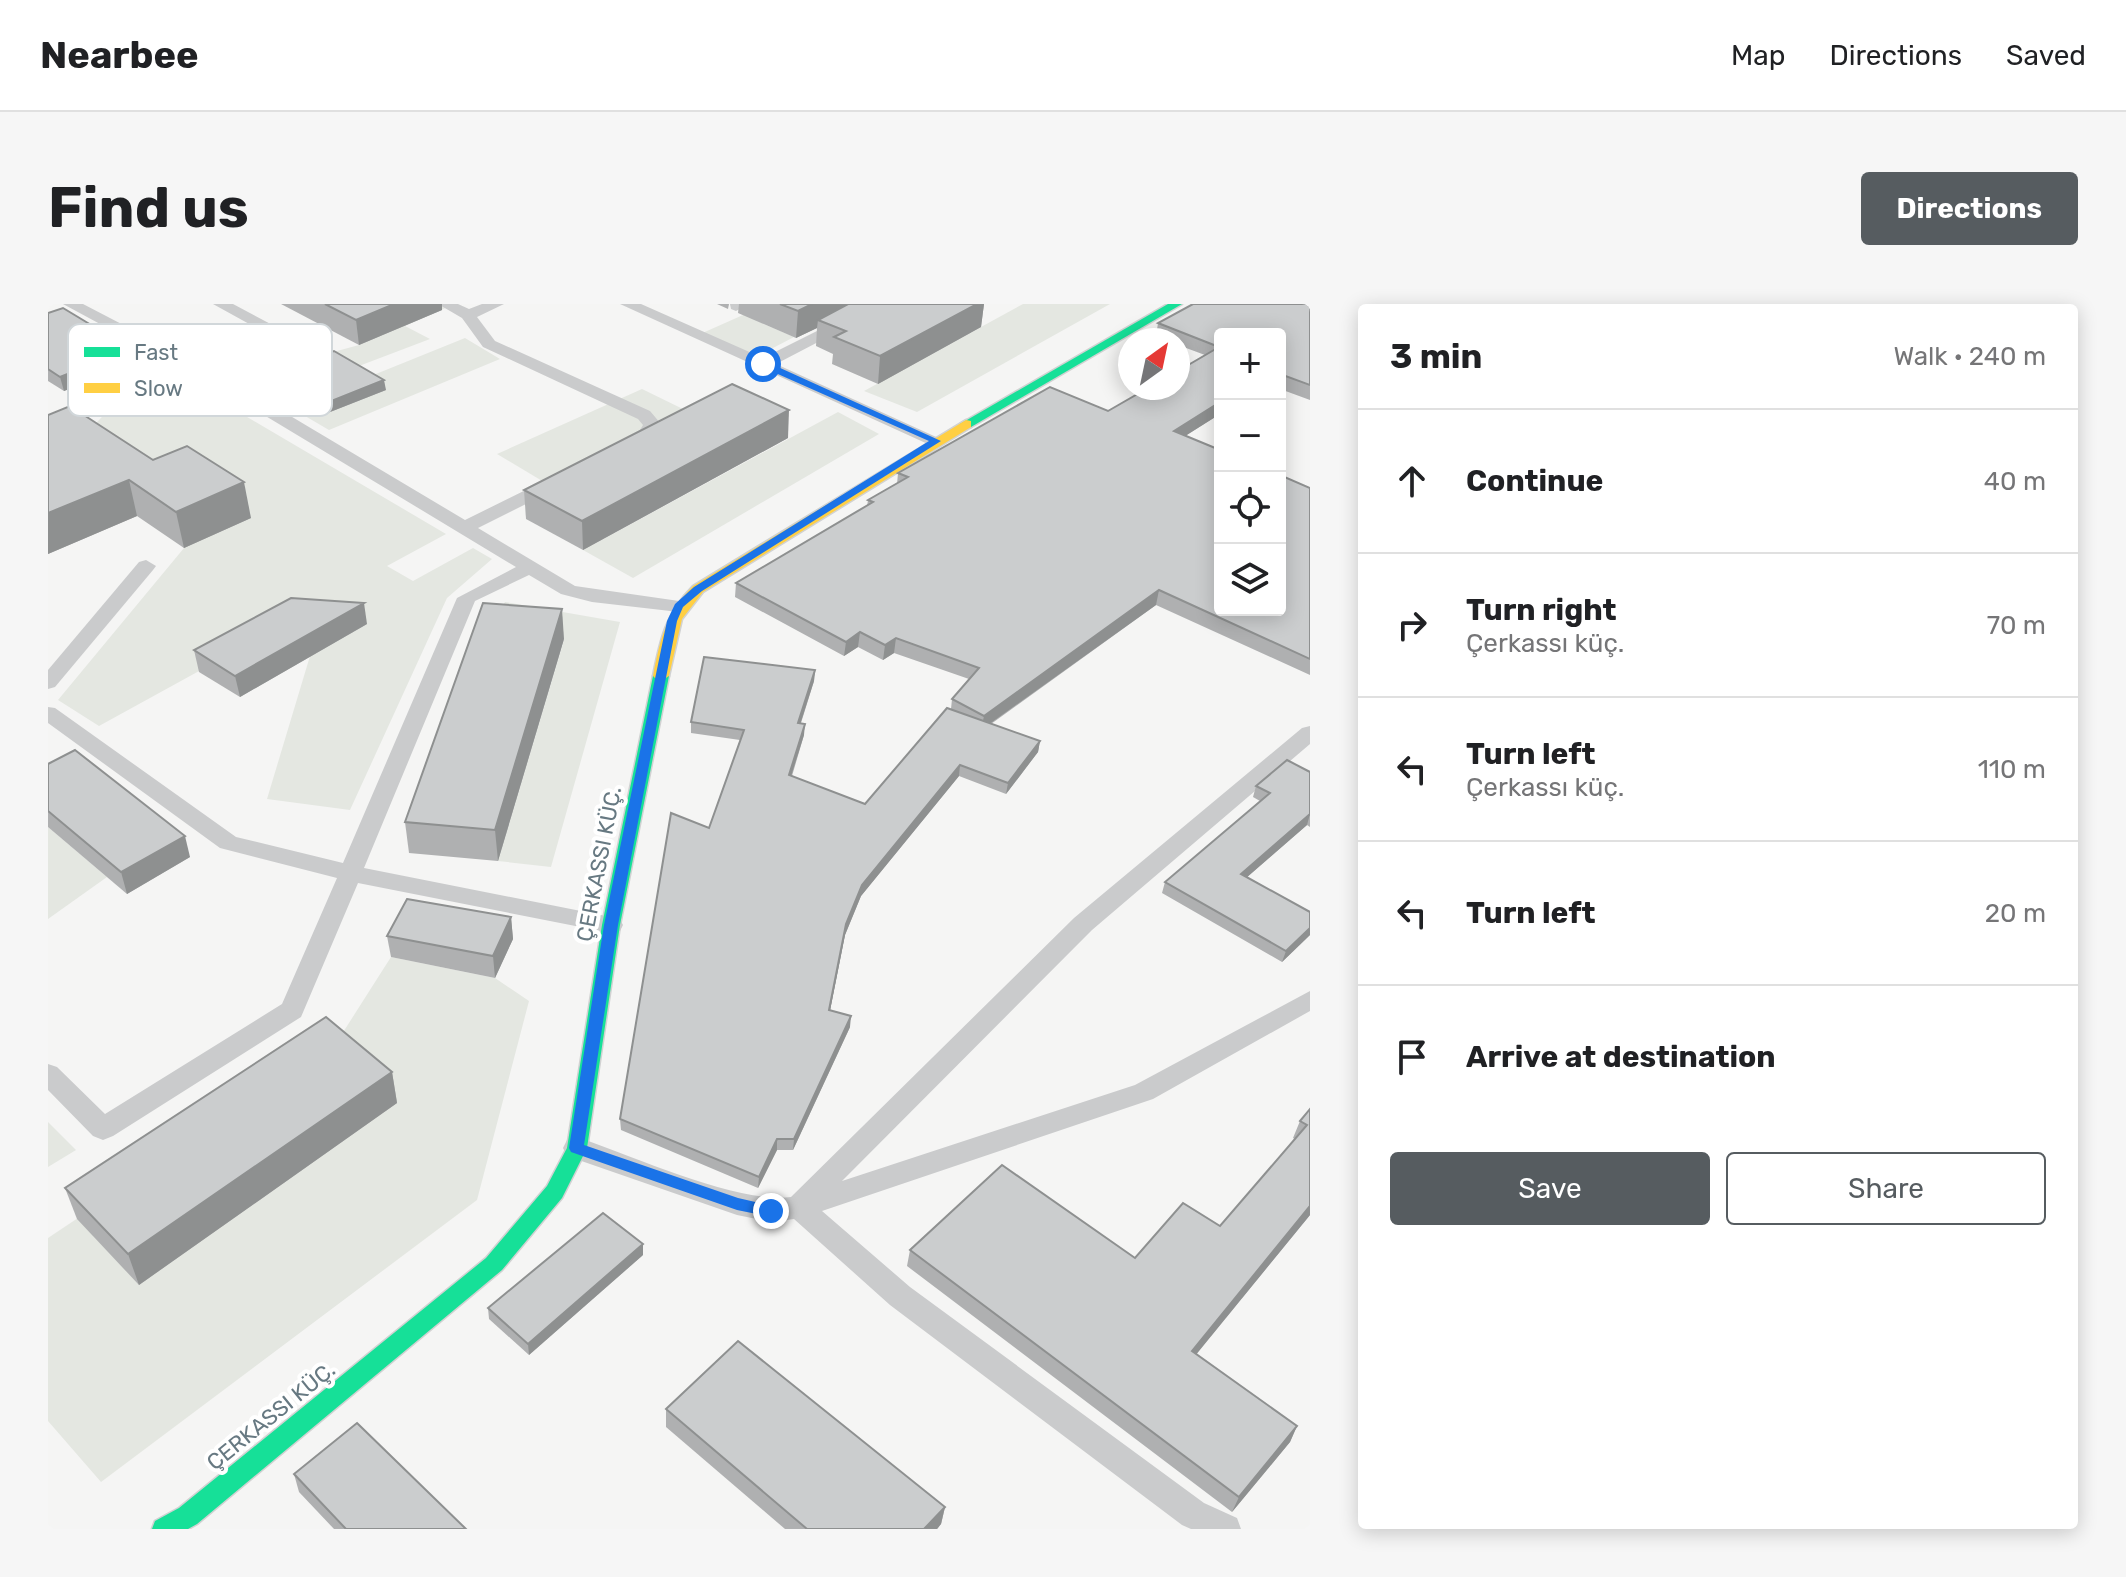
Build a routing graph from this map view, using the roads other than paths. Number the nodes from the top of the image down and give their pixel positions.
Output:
1 (71, 304) edge
2 (221, 304) edge
3 (446, 304) edge
4 (496, 304) edge
5 (628, 304) edge
6 (883, 304) edge
7 (1176, 304) edge
8 (468, 315) junction
9 (109, 324) edge
10 (261, 324) edge
11 (763, 364) junction
12 (278, 416) edge
13 (936, 441) junction
14 (618, 451) edge
15 (562, 479) edge
16 (463, 528) junction
17 (146, 566) dead end
18 (528, 568) junction
19 (679, 606) junction
20 (48, 683) edge
21 (48, 713) edge
22 (1310, 733) edge
23 (350, 873) junction
24 (611, 925) junction
25 (1310, 1000) edge
26 (48, 1074) edge
27 (577, 1148) junction
28 (799, 1207) junction
29 (164, 1529) edge
30 (1225, 1529) edge

1 - 9 lane
2 - 10 lane
3 - 8 lane
4 - 8 lane
5 - 11 lane
6 - 11 lane
7 - 13 street
8 - 14 lane
11 - 13 lane
12 - 16 lane
13 - 19 street
15 - 16 lane
16 - 18 lane
17 - 20 lane
18 - 19 lane
18 - 23 lane
19 - 24 street
21 - 23 lane
22 - 28 lane
23 - 24 lane
23 - 26 lane
24 - 27 street
25 - 28 lane
27 - 28 lane
27 - 29 street
28 - 30 lane

